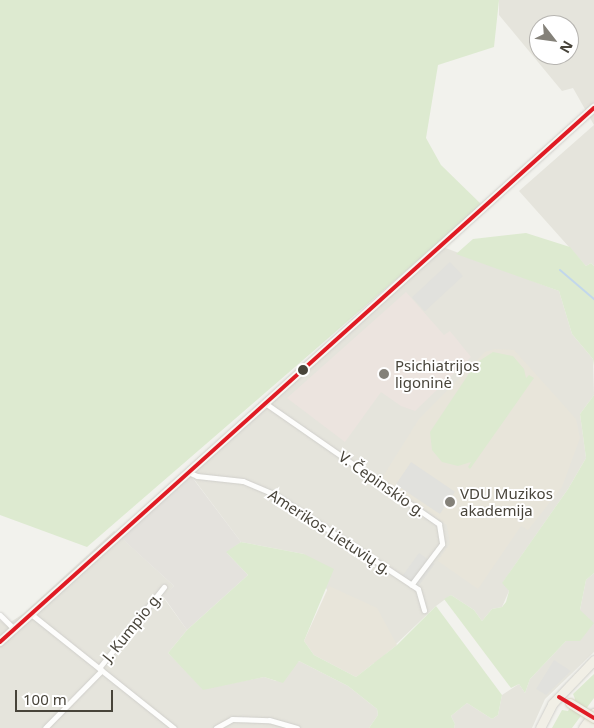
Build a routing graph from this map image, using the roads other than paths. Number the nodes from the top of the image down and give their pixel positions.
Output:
1 (594, 108) edge
2 (265, 403) junction
3 (188, 472) junction
4 (411, 585) junction
5 (164, 587) dead end
6 (424, 610) dead end
7 (0, 614) edge
8 (31, 614) junction
9 (14, 629) junction
10 (0, 642) edge
11 (594, 660) edge
12 (100, 669) junction
13 (559, 696) junction
14 (594, 713) edge
15 (594, 718) edge
16 (45, 728) edge
17 (174, 728) edge
18 (216, 728) edge
19 (297, 728) edge
20 (540, 728) edge
21 (583, 728) edge

1 - 2 street
2 - 3 street
2 - 4 street, V. Čepinskio g.
3 - 4 street, Amerikos Lietuvių g.
3 - 8 street
4 - 6 street, Amerikos Lietuvių g.
5 - 12 street, J. Kumpio g.
7 - 9 street
8 - 9 street
8 - 12 street
9 - 10 street
11 - 13 main road
12 - 16 street, J. Kumpio g.
12 - 17 street
13 - 15 main road, bridge
13 - 20 main road
14 - 21 main road
18 - 19 street

